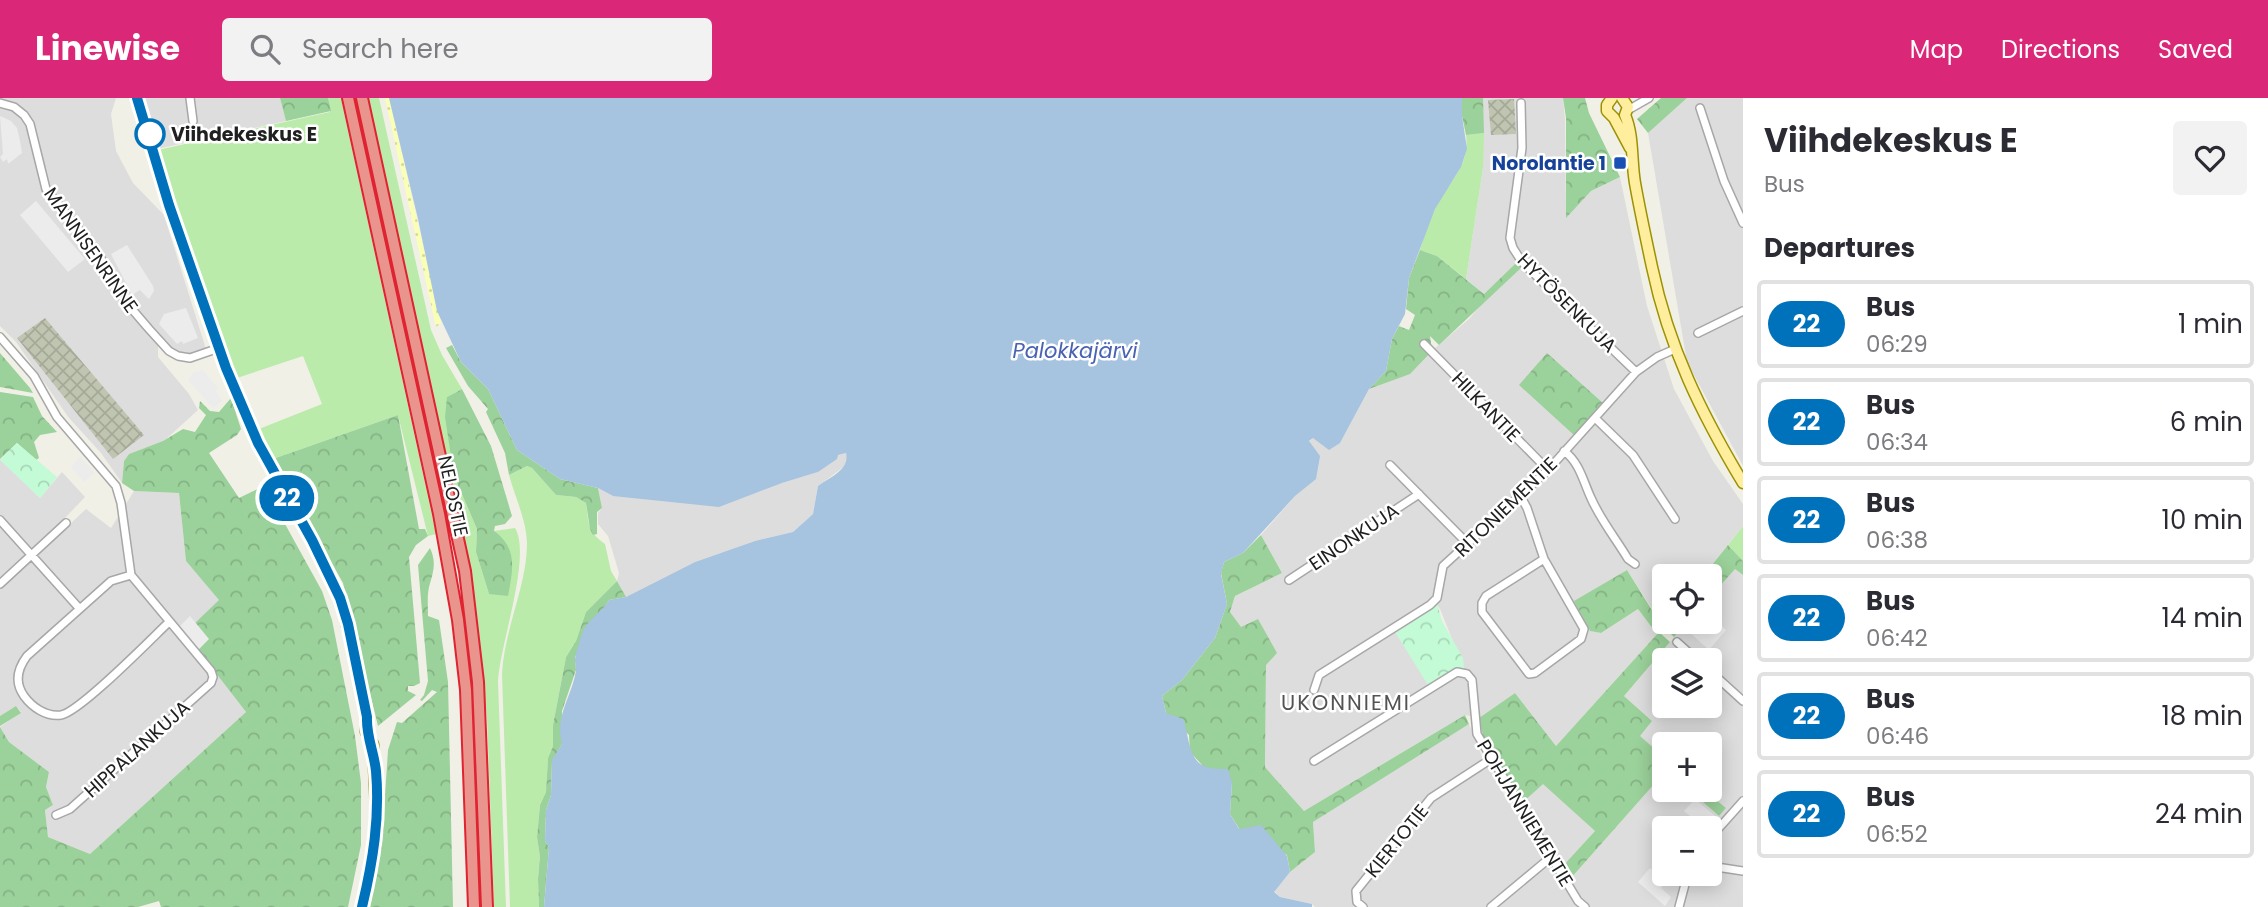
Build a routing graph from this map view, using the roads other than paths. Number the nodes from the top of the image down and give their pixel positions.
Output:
1 (137, 98) edge
2 (190, 98) edge
3 (348, 98) edge
4 (362, 98) edge
5 (1611, 98) edge
6 (1624, 98) edge
7 (1649, 98) edge
8 (0, 103) edge
9 (1521, 103) dead end
10 (1700, 108) dead end
11 (1622, 114) junction
12 (193, 121) dead end
13 (1743, 223) edge
14 (1743, 312) edge
15 (1699, 333) dead end
16 (0, 337) edge
17 (1424, 344) dead end
18 (219, 348) junction
19 (1675, 349) junction
20 (1636, 372) junction
21 (1595, 418) junction
22 (1564, 451) junction
23 (1390, 465) dead end
24 (1548, 470) junction
25 (1743, 483) edge
26 (1419, 494) junction
27 (1521, 497) junction
28 (1675, 519) dead end
29 (0, 520) edge
30 (66, 523) dead end
31 (1468, 544) junction
32 (32, 555) junction
33 (1544, 559) junction
34 (1634, 564) dead end
35 (131, 575) junction
36 (1289, 580) dead end
37 (0, 584) edge
38 (79, 608) junction
39 (169, 622) junction
40 (1677, 642) dead end
41 (1684, 648) edge
42 (1722, 682) edge
43 (1314, 690) dead end
44 (1743, 701) edge
45 (1491, 760) junction
46 (1314, 761) dead end
47 (1743, 801) edge
48 (57, 815) dead end
49 (1722, 825) edge
50 (1551, 857) junction
51 (1722, 868) edge
52 (1743, 871) edge
53 (1685, 886) edge
54 (363, 907) edge
55 (474, 907) edge
56 (487, 907) edge
57 (1363, 907) edge
58 (1492, 907) edge
59 (1585, 907) edge
60 (1679, 907) edge

1 - 18 main road
2 - 12 street
3 - 55 highway, NELOSTIE
4 - 56 highway, NELOSTIE
5 - 11 main road
6 - 11 main road
7 - 11 street
8 - 18 street, MANNISENRINNE
9 - 20 street, HYTÖSENKUJA
10 - 13 street
11 - 19 main road
14 - 15 street
16 - 35 street
17 - 24 street, HILKANTIE
18 - 54 main road
19 - 20 street, RITONIEMENTIE
19 - 25 main road
20 - 21 street, RITONIEMENTIE
21 - 22 street, RITONIEMENTIE
21 - 28 street
22 - 24 street, RITONIEMENTIE
22 - 34 street
23 - 26 street
24 - 27 street, RITONIEMENTIE
26 - 31 street
26 - 36 street, EINONKUJA
27 - 31 street, RITONIEMENTIE
27 - 33 street
29 - 32 street
30 - 32 street
31 - 43 street, RITONIEMENTIE
32 - 37 street
32 - 38 street
33 - 33 street
35 - 38 street
35 - 39 street
38 - 39 street
39 - 48 street, HIPPALANKUJA
40 - 41 street
42 - 44 street
45 - 46 street, POHJANNIEMENTIE
45 - 50 street, POHJANNIEMENTIE
45 - 57 street, KIERTOTIE
47 - 49 street
50 - 58 street
50 - 59 street, POHJANNIEMENTIE
51 - 52 street
53 - 60 street

